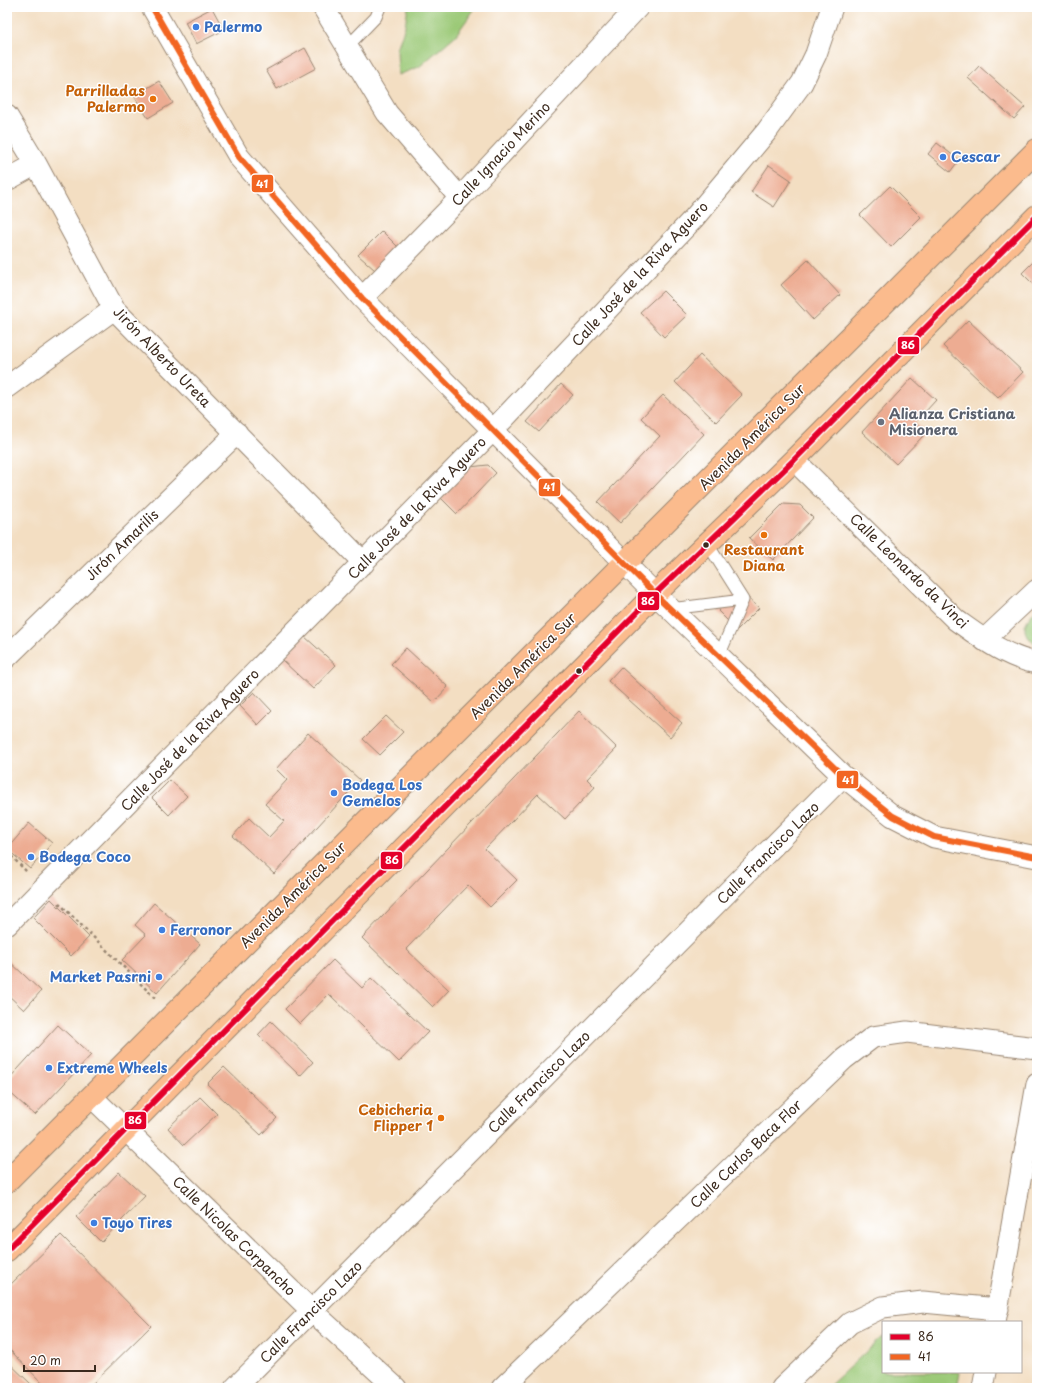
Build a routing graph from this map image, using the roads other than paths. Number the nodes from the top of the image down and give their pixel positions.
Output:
1 (152, 7) edge
2 (323, 7) edge
3 (380, 7) edge
4 (638, 7) edge
5 (832, 7) edge
6 (347, 47) junction
7 (7, 116) edge
8 (1037, 150) edge
9 (36, 164) junction
10 (7, 180) edge
11 (460, 198) junction
12 (1037, 216) edge
13 (362, 298) junction
14 (114, 309) junction
15 (7, 387) edge
16 (493, 430) junction
17 (237, 433) junction
18 (794, 460) junction
19 (707, 543) junction
20 (364, 563) junction
21 (625, 564) junction
22 (1037, 590) edge
23 (743, 600) junction
24 (663, 601) junction
25 (984, 640) junction
26 (719, 656) junction
27 (7, 657) edge
28 (1037, 663) edge
29 (843, 776) junction
30 (1037, 857) edge
31 (7, 925) edge
32 (1037, 1048) edge
33 (1037, 1084) edge
34 (92, 1098) junction
35 (125, 1129) junction
36 (7, 1181) edge
37 (7, 1250) edge
38 (312, 1311) junction
39 (997, 1315) edge
40 (986, 1373) edge
41 (235, 1388) edge
42 (396, 1388) edge
43 (502, 1388) edge
44 (782, 1388) edge
45 (983, 1388) edge

1 - 13 street
2 - 6 street
3 - 6 lane
4 - 11 street, Calle Ignacio Merino
5 - 16 street, Calle José de la Riva Aguero
6 - 11 street
7 - 9 street, Jirón Alberto Ureta
8 - 21 main road, Avenida América Sur
9 - 10 street
9 - 14 street, Jirón Alberto Ureta
11 - 13 street, Calle Ignacio Merino
12 - 18 main road
13 - 16 street
14 - 15 street
14 - 17 street, Jirón Alberto Ureta
16 - 20 street, Calle José de la Riva Aguero
16 - 21 street
17 - 20 street, Jirón Alberto Ureta
17 - 27 street, Jirón Amarilis
18 - 19 main road
18 - 25 street, Calle Leonardo da Vinci
19 - 23 lane
19 - 24 main road
20 - 31 street, Calle José de la Riva Aguero
21 - 24 street
21 - 34 main road, Avenida América Sur
22 - 25 street
23 - 24 lane
23 - 26 lane
24 - 26 street
24 - 35 main road
25 - 28 street, Calle Leonardo da Vinci
26 - 29 street
29 - 30 street
29 - 38 street, Calle Francisco Lazo
32 - 43 street, Calle Carlos Baca Flor
33 - 39 street
34 - 35 street, Calle Nicolas Corpancho
34 - 36 main road, Avenida América Sur
35 - 37 main road
35 - 38 street, Calle Nicolas Corpancho
38 - 41 street, Calle Francisco Lazo
38 - 42 street, Calle Nicolas Corpancho
39 - 44 street
40 - 45 street

